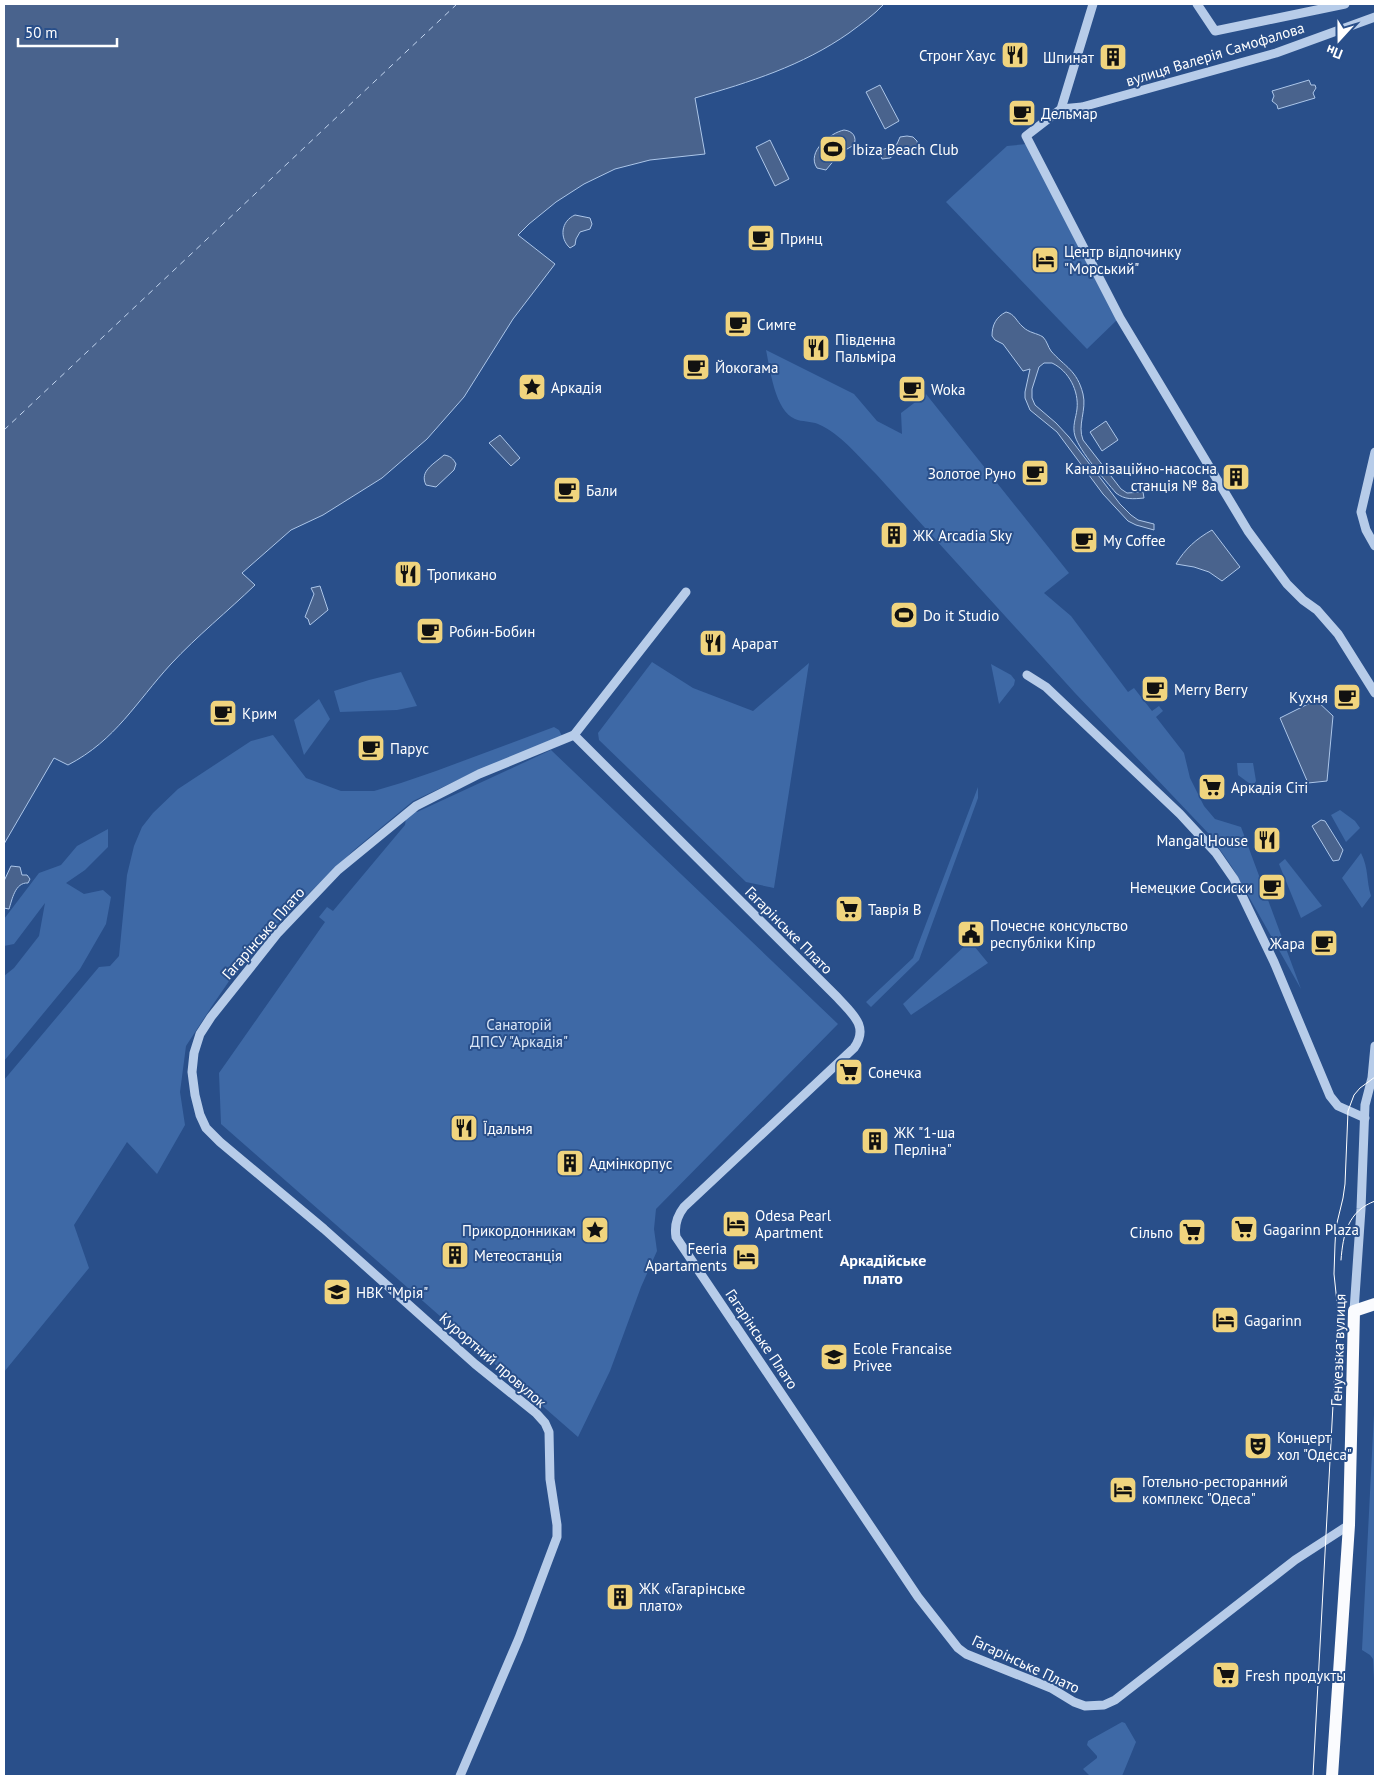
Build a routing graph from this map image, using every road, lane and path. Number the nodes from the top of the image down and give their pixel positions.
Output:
1 (1093, 4) edge
2 (1197, 4) edge
3 (1345, 4) edge
4 (1375, 17) edge
5 (1061, 109) junction
6 (1375, 452) edge
7 (1371, 531) edge
8 (1375, 546) edge
9 (686, 592) dead end
10 (1027, 675) dead end
11 (1375, 693) edge
12 (574, 735) junction
13 (1375, 1046) edge
14 (1364, 1118) junction
15 (324, 1229) joint
16 (1375, 1304) edge
17 (1354, 1311) junction
18 (1349, 1525) junction
19 (460, 1776) edge
20 (1332, 1776) edge

1 - 5 street
2 - 3 street
4 - 5 street, вулиця Валерія Самофалова
5 - 11 street
6 - 7 street
7 - 8 street
9 - 12 street, Гагарінське Плато
10 - 14 street
12 - 15 street, Гагарінське Плато
12 - 18 street, Гагарінське Плато
13 - 14 street, Генуезька вулиця
14 - 17 street, Генуезька вулиця
15 - 19 street, Курортний провулок
16 - 17 main road
17 - 18 main road, Генуезька вулиця
18 - 20 main road, Генуезька вулиця

